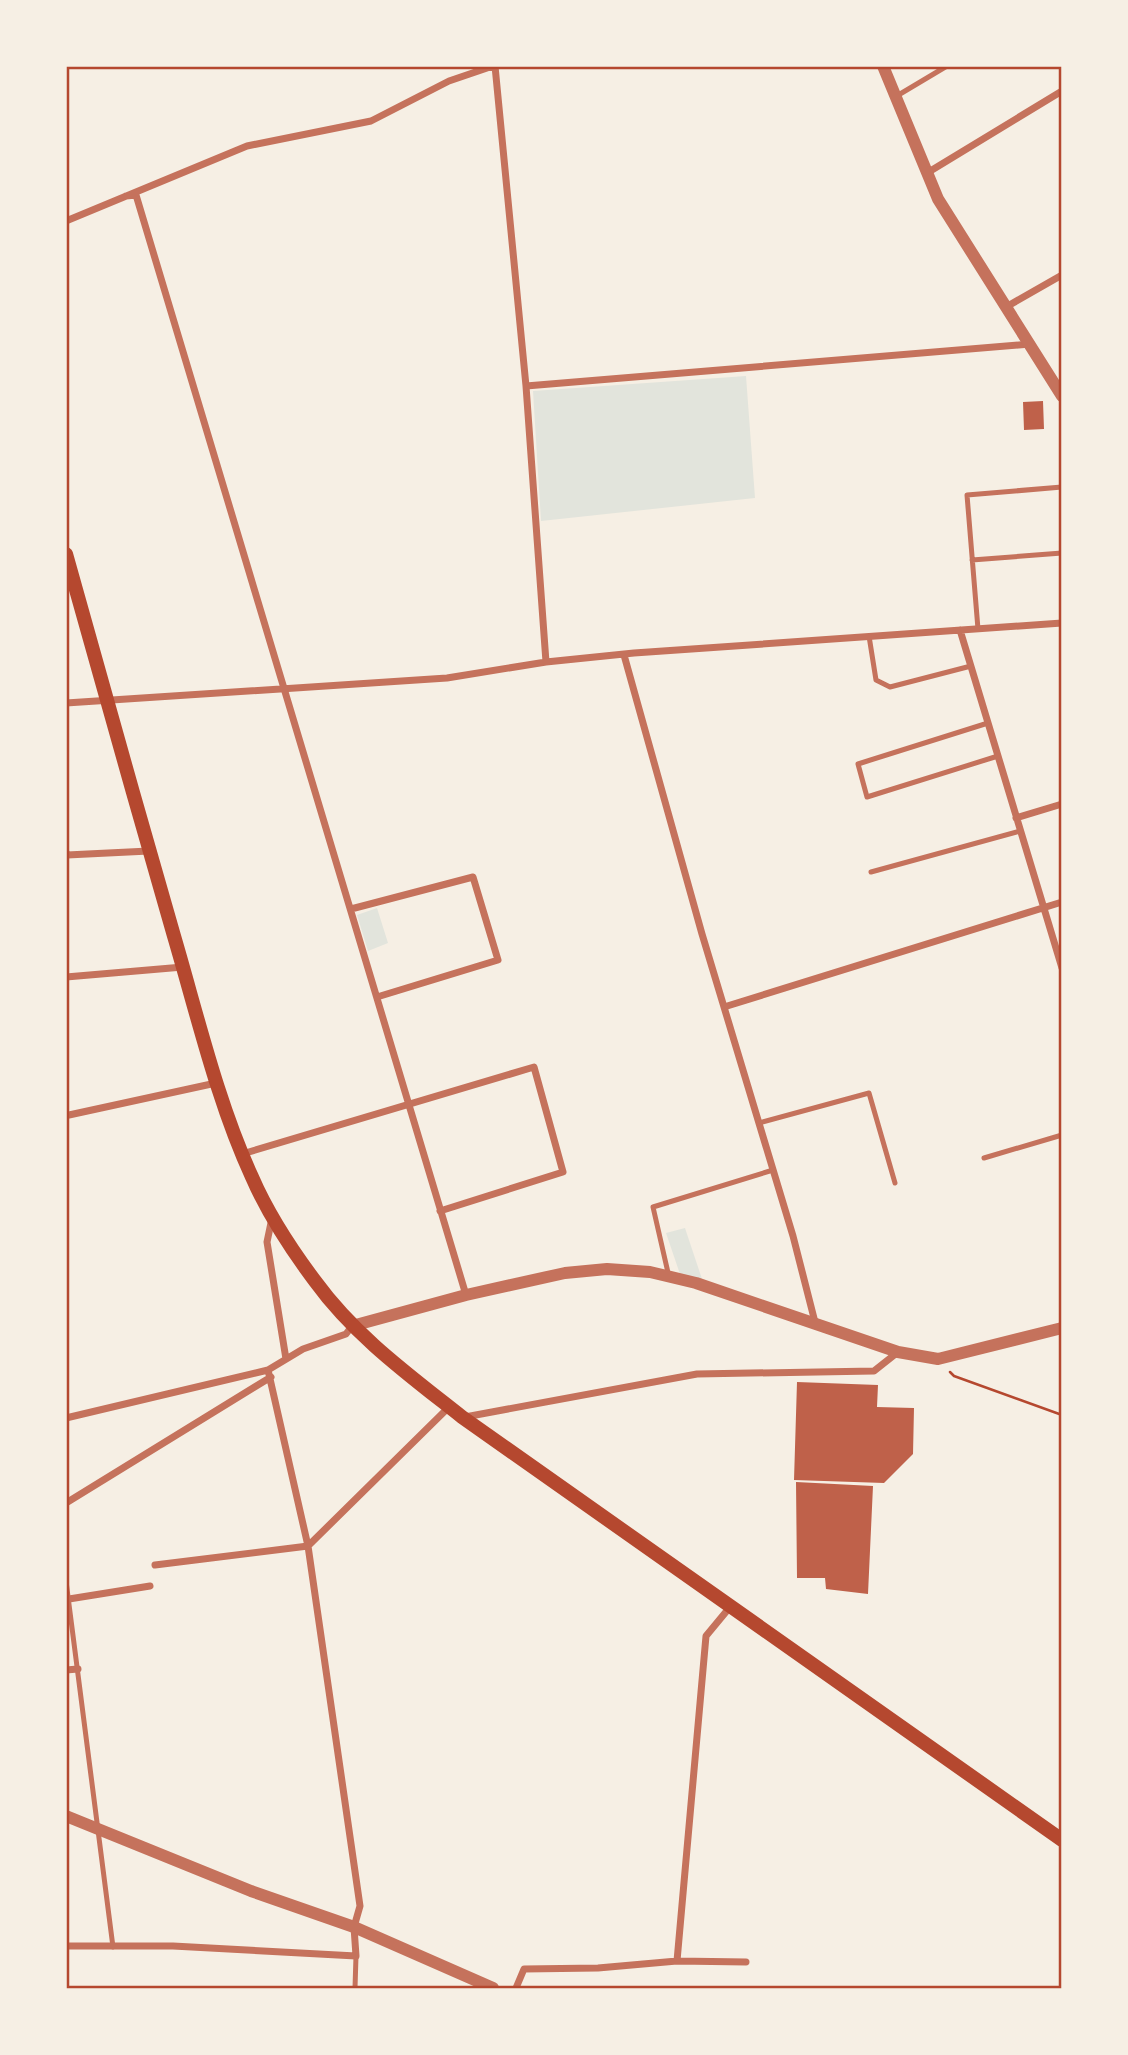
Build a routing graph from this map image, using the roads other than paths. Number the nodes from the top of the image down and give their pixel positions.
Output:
1 (494, 66) edge
2 (883, 66) edge
3 (947, 66) edge
4 (1062, 91) edge
5 (895, 97) junction
6 (926, 173) junction
7 (126, 196) junction
8 (66, 221) edge
9 (1062, 275) edge
10 (1006, 307) junction
11 (1030, 344) junction
12 (526, 386) junction
13 (1062, 396) edge
14 (1062, 487) edge
15 (1062, 553) edge
16 (66, 554) edge
17 (972, 560) junction
18 (1062, 623) edge
19 (978, 629) junction
20 (960, 630) junction
21 (869, 636) junction
22 (624, 654) junction
23 (546, 662) junction
24 (971, 666) junction
25 (282, 689) junction
26 (107, 700) junction
27 (66, 703) edge
28 (988, 723) junction
29 (998, 756) junction
30 (1062, 804) edge
31 (1016, 818) junction
32 (1020, 831) junction
33 (149, 851) junction
34 (66, 852) edge
35 (871, 872) dead end
36 (1062, 902) edge
37 (1043, 907) junction
38 (351, 909) junction
39 (183, 967) junction
40 (1062, 968) edge
41 (66, 977) edge
42 (377, 996) junction
43 (724, 1007) junction
44 (218, 1082) junction
45 (408, 1104) junction
46 (69, 1115) dead end
47 (759, 1123) junction
48 (1062, 1135) edge
49 (242, 1154) junction
50 (984, 1158) dead end
51 (773, 1170) junction
52 (895, 1182) dead end
53 (440, 1211) junction
54 (273, 1217) junction
55 (669, 1276) junction
56 (466, 1296) junction
57 (816, 1325) junction
58 (352, 1326) junction
59 (1062, 1328) edge
60 (898, 1352) junction
61 (286, 1359) junction
62 (270, 1373) junction
63 (449, 1407) junction
64 (462, 1417) junction
65 (66, 1418) edge
66 (66, 1503) edge
67 (308, 1546) junction
68 (155, 1565) dead end
69 (66, 1581) edge
70 (150, 1586) dead end
71 (69, 1599) junction
72 (730, 1607) junction
73 (78, 1669) junction
74 (66, 1670) edge
75 (66, 1816) edge
76 (98, 1829) junction
77 (1062, 1840) edge
78 (354, 1927) junction
79 (66, 1946) edge
80 (113, 1947) junction
81 (356, 1956) junction
82 (677, 1961) junction
83 (746, 1962) dead end
84 (355, 1989) edge
85 (493, 1989) edge
86 (516, 1989) edge

1 - 7 street
1 - 12 street
2 - 5 street
3 - 5 lane
4 - 6 street
5 - 6 street
6 - 10 street
7 - 8 street
7 - 25 street
9 - 10 street
10 - 11 street
11 - 12 street
11 - 13 street
12 - 23 street
14 - 17 lane
15 - 17 lane
16 - 26 main road
17 - 19 lane
18 - 19 street
19 - 20 street
20 - 21 street
20 - 24 street
21 - 22 street
21 - 24 lane
22 - 23 street
22 - 43 street
23 - 25 street
24 - 28 street
25 - 26 street
25 - 38 street
26 - 27 street
26 - 33 main road
28 - 29 street
28 - 29 lane
29 - 31 street
30 - 31 street
31 - 32 street
32 - 35 lane
32 - 37 street
33 - 34 street
33 - 39 main road
36 - 37 street
37 - 40 street
37 - 43 street
38 - 42 street
38 - 42 street
39 - 41 street
39 - 44 main road
42 - 45 street
43 - 47 street
44 - 46 street
44 - 49 main road
45 - 49 street
45 - 53 street
45 - 53 street
47 - 51 street
47 - 52 lane
48 - 50 lane
49 - 54 main road
51 - 55 lane
51 - 57 street
53 - 56 street
54 - 58 main road
54 - 61 street
55 - 56 street
55 - 57 street
56 - 58 street
57 - 60 street
58 - 61 street
58 - 63 main road
59 - 60 street
60 - 64 street
61 - 62 street
62 - 65 street
62 - 66 street
62 - 67 street
63 - 64 main road
63 - 67 street
64 - 72 main road
67 - 68 street
67 - 78 street
69 - 71 lane
70 - 71 street
71 - 73 lane
72 - 77 main road
72 - 82 street
73 - 74 street
73 - 76 lane
75 - 76 street
76 - 78 street
76 - 80 lane
78 - 81 street
78 - 85 street
79 - 80 street
80 - 81 street
81 - 84 lane
82 - 83 street
82 - 86 street

